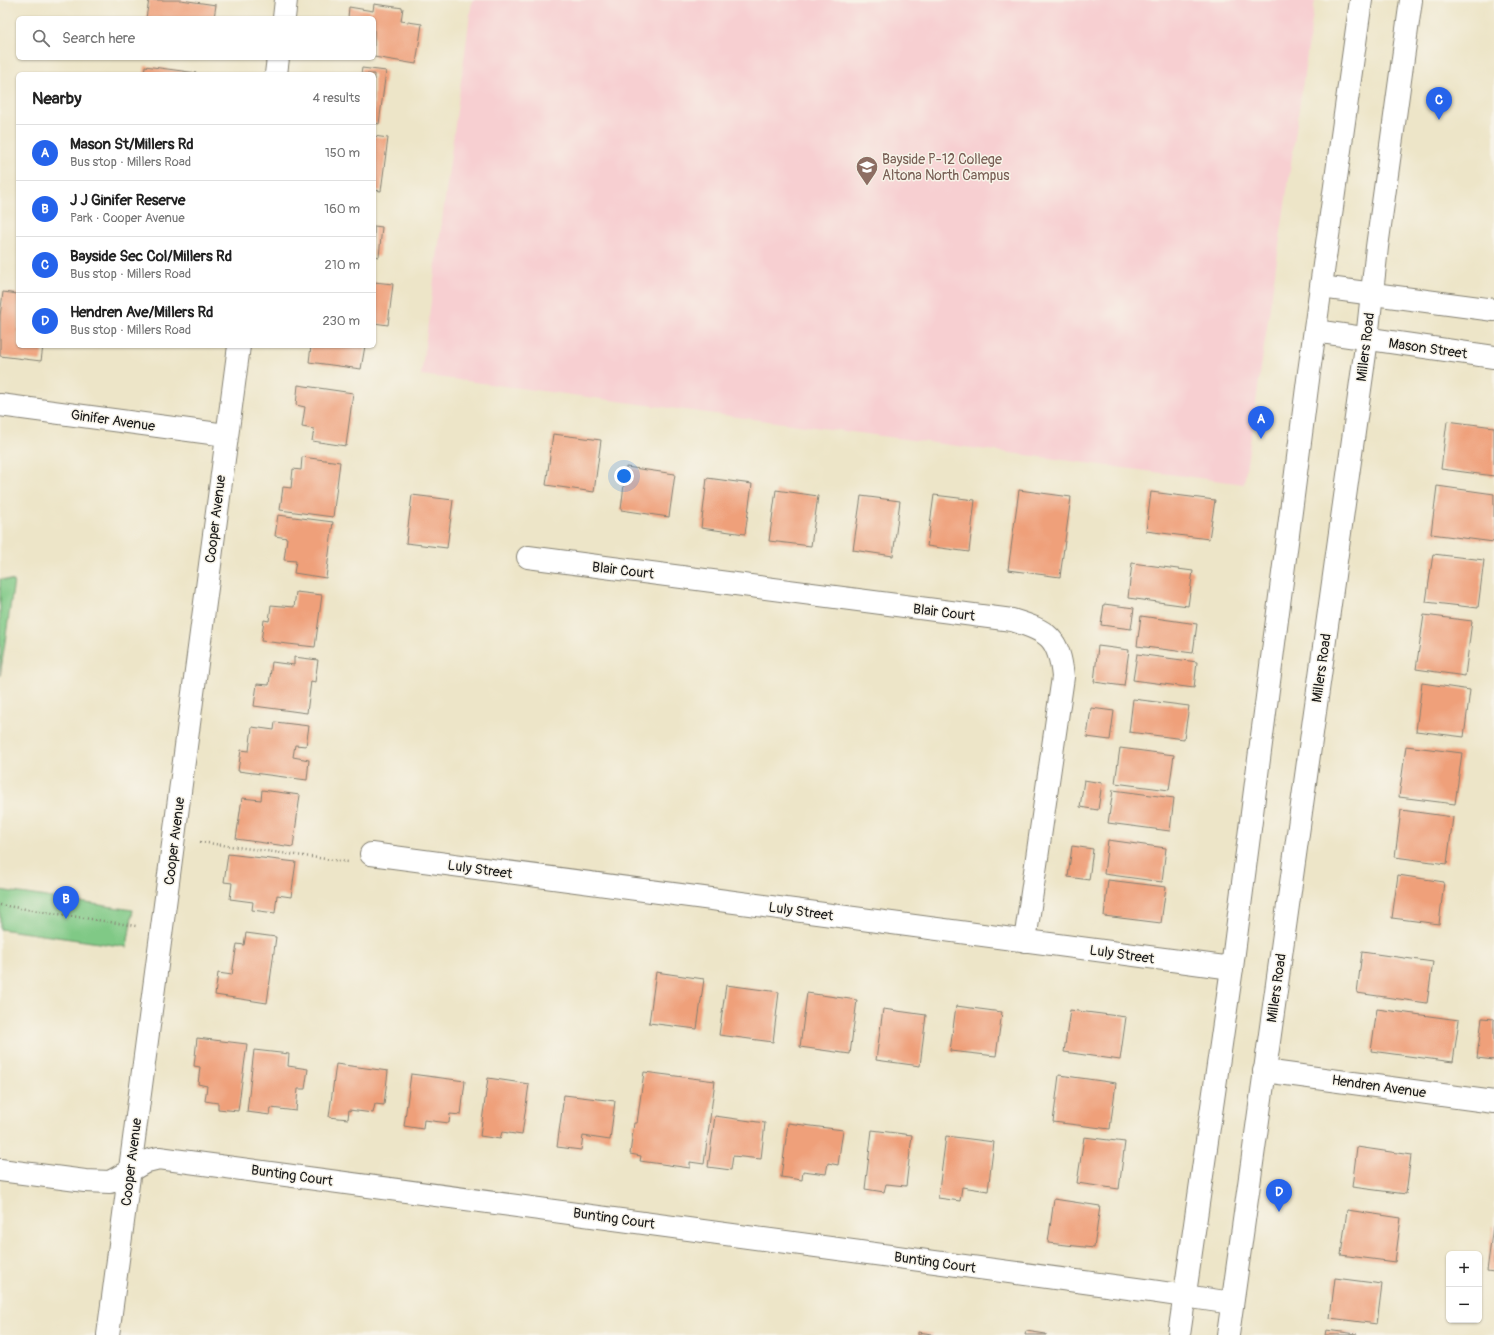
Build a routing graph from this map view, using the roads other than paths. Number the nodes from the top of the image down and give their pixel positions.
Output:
1 (286, 0) edge
2 (1361, 0) edge
3 (1411, 0) edge
4 (284, 16) edge
5 (278, 60) edge
6 (276, 72) edge
7 (1321, 287) junction
8 (1372, 294) junction
9 (1494, 310) edge
10 (1315, 331) junction
11 (1367, 339) junction
12 (238, 348) edge
13 (1494, 357) edge
14 (0, 405) edge
15 (226, 435) junction
16 (528, 557) dead end
17 (371, 854) road end
18 (1025, 941) junction
19 (1232, 968) junction
20 (1264, 1071) junction
21 (1494, 1102) edge
22 (0, 1170) edge
23 (130, 1172) junction
24 (1184, 1295) junction
25 (1232, 1304) junction
26 (108, 1335) edge
27 (1179, 1335) edge
28 (1228, 1335) edge

1 - 4 street
2 - 7 street
3 - 8 street, Millers Road
5 - 6 street
7 - 8 street
7 - 10 street
8 - 9 street
8 - 11 street, Millers Road
10 - 11 street, Mason Street
10 - 19 street
11 - 13 street, Mason Street
11 - 20 street, Millers Road
12 - 15 street, Cooper Avenue
14 - 15 street, Ginifer Avenue
15 - 23 street, Cooper Avenue
16 - 18 street, Blair Court
17 - 18 street, Luly Street
18 - 19 street, Luly Street
19 - 24 street
20 - 21 street, Hendren Avenue
20 - 25 street, Millers Road
22 - 23 street, Bunting Court
23 - 24 street, Bunting Court
23 - 26 street, Cooper Avenue
24 - 25 street, Bunting Court
24 - 27 street
25 - 28 street, Millers Road

